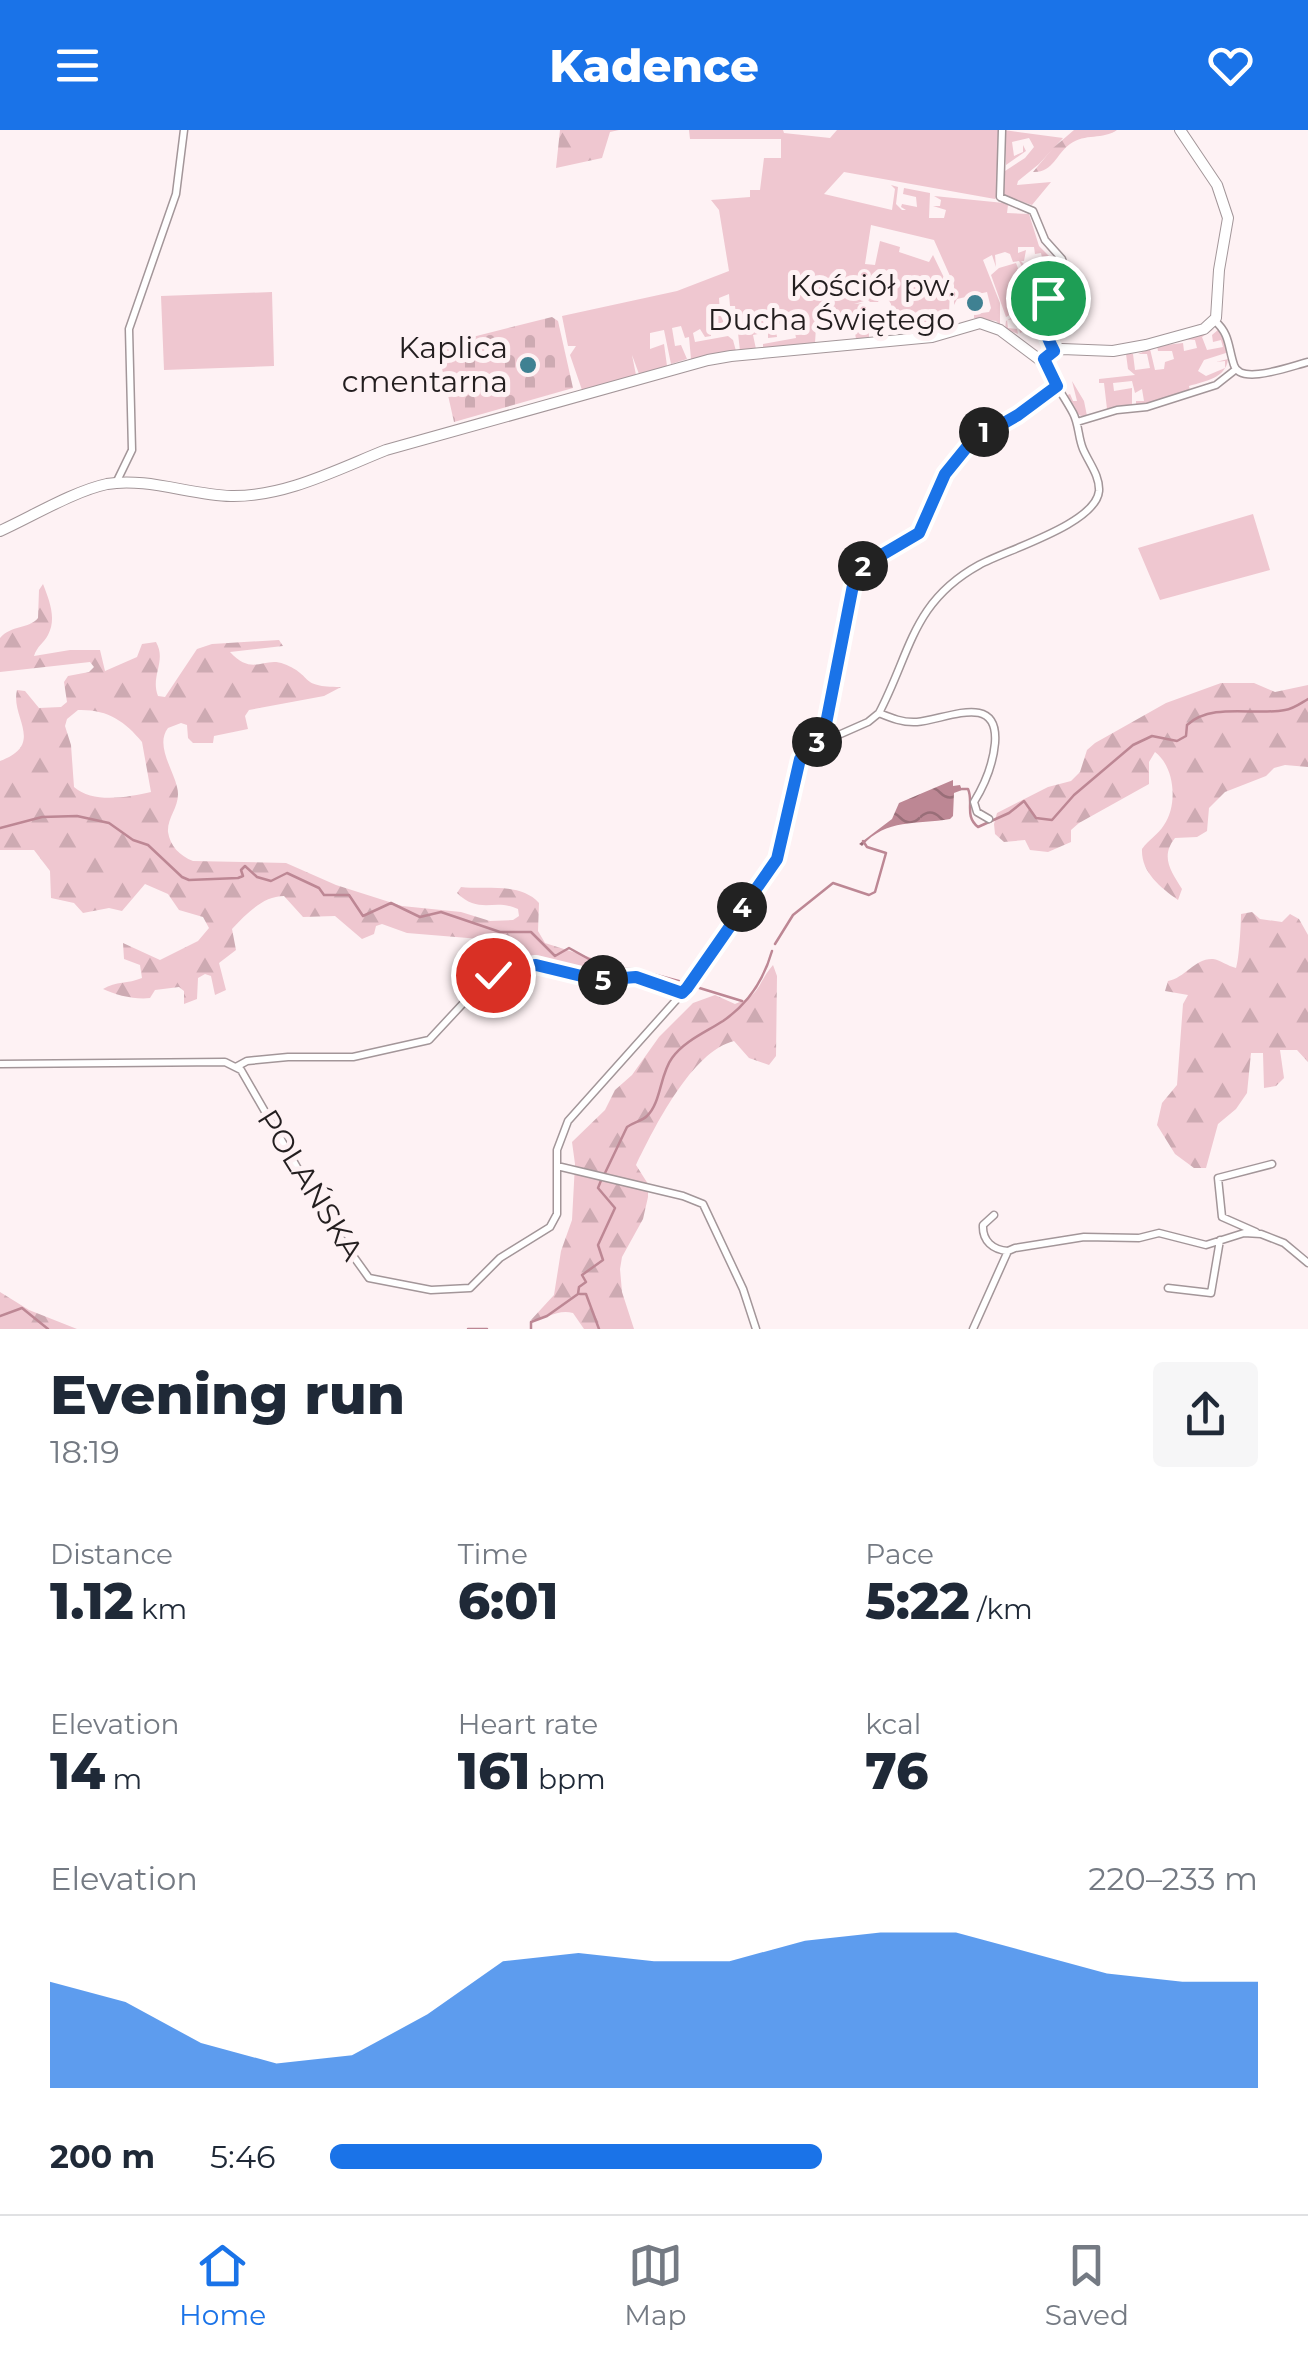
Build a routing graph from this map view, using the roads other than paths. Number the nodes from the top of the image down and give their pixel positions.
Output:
1 (184, 130) edge
2 (1002, 130) edge
3 (1180, 130) edge
4 (1215, 321) junction
5 (1054, 351) junction
6 (1044, 359) junction
7 (1308, 362) edge
8 (1235, 370) junction
9 (1057, 386) junction
10 (1077, 422) junction
11 (116, 483) junction
12 (0, 531) edge
13 (879, 713) junction
14 (823, 739) junction
15 (989, 819) dead end
16 (682, 993) junction
17 (0, 1064) edge
18 (236, 1067) junction
19 (1272, 1164) dead end
20 (557, 1166) junction
21 (994, 1215) dead end
22 (1262, 1234) junction
23 (1220, 1240) junction
24 (1008, 1251) junction
25 (1308, 1262) edge
26 (1168, 1288) dead end
27 (756, 1329) edge
28 (972, 1329) edge

1 - 11 street
2 - 5 street
3 - 4 street
4 - 5 street
4 - 8 street
5 - 6 street
6 - 9 street
6 - 11 street
7 - 8 street
8 - 10 street
9 - 10 street
9 - 14 street
10 - 13 street
11 - 12 street
13 - 14 street
13 - 15 street
14 - 16 street, POLAŃSKA
16 - 18 street
16 - 20 street, POLAŃSKA
17 - 18 street
18 - 20 street, POLAŃSKA
19 - 22 street
20 - 27 street
21 - 24 street
22 - 23 street
22 - 25 street
23 - 24 street
23 - 26 street
24 - 28 street

